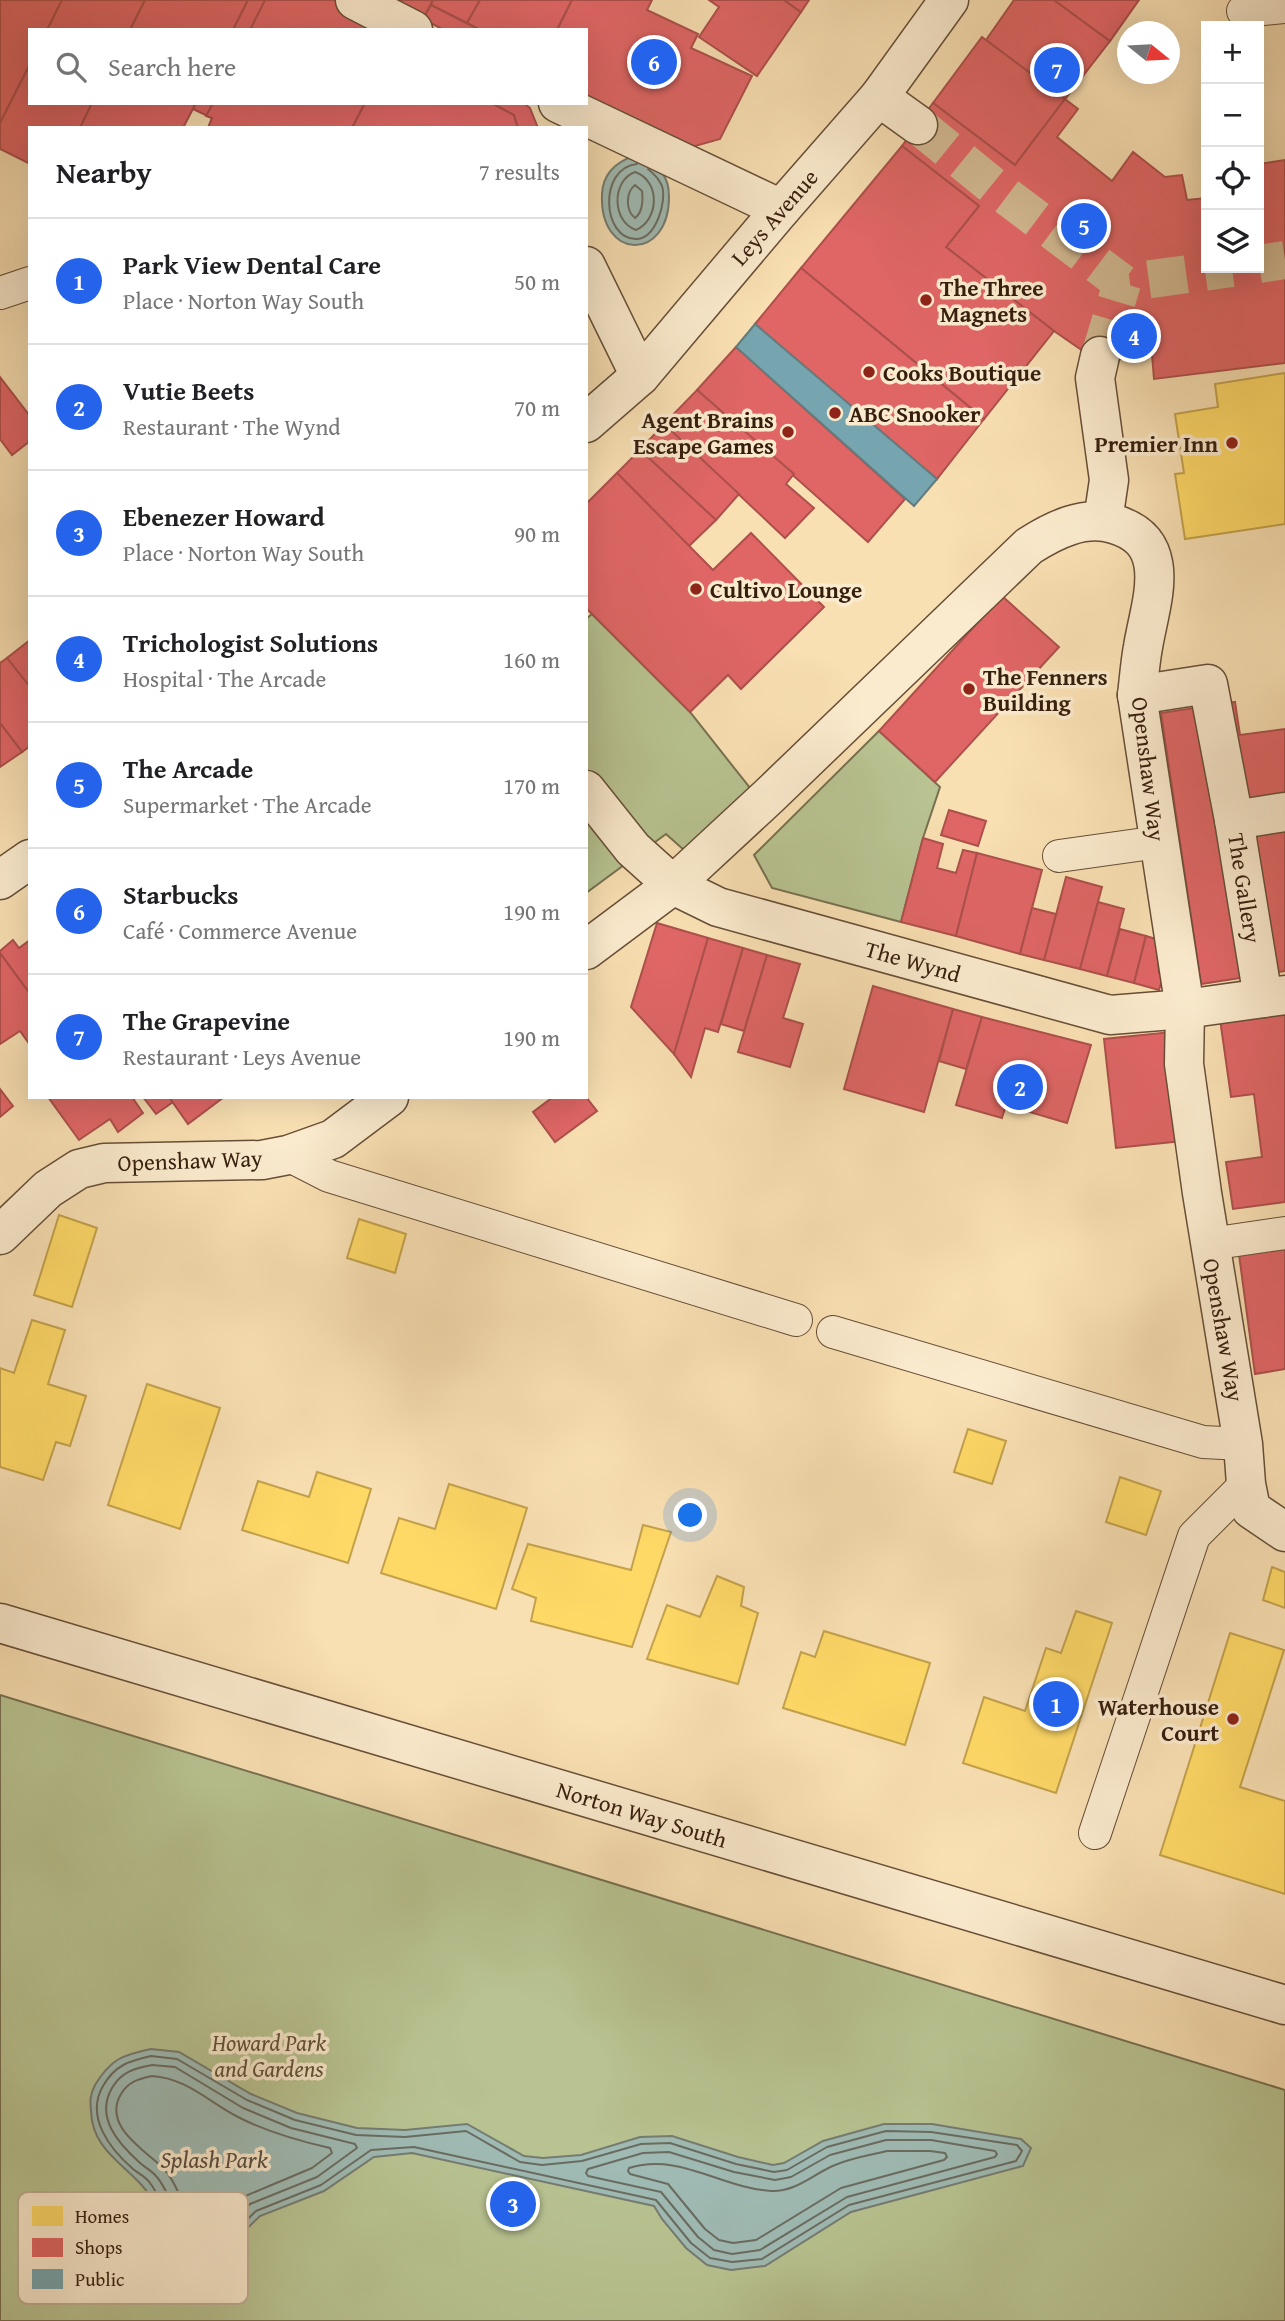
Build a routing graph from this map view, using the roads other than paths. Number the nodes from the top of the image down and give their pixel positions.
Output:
1 (355, 0) edge
2 (949, 0) edge
3 (1285, 7) edge
4 (1243, 12) edge
5 (409, 28) edge
6 (879, 97) junction
7 (574, 115) edge
8 (918, 125) tunnel mouth
9 (780, 208) junction
10 (588, 270) edge
11 (28, 284) edge
12 (0, 293) edge
13 (1100, 356) tunnel mouth
14 (639, 376) junction
15 (588, 421) edge
16 (1102, 520) junction
17 (1137, 695) junction
18 (588, 793) edge
19 (1285, 813) edge
20 (1234, 820) junction
21 (1158, 842) junction
22 (1059, 856) dead end
23 (28, 860) edge
24 (0, 880) edge
25 (673, 885) junction
26 (588, 949) edge
27 (1274, 996) edge
28 (1185, 1009) junction
29 (386, 1099) edge
30 (288, 1155) junction
31 (1285, 1233) edge
32 (0, 1235) edge
33 (1210, 1244) junction
34 (796, 1320) dead end
35 (833, 1332) dead end
36 (1243, 1444) junction
37 (1246, 1484) junction
38 (1285, 1532) edge
39 (0, 1623) edge
40 (1095, 1833) dead end
41 (1285, 2006) edge

1 - 5 street
2 - 6 street, Leys Avenue
3 - 4 lane
6 - 8 street
6 - 9 street, Leys Avenue
7 - 9 street
9 - 14 street, Leys Avenue
10 - 14 street
11 - 12 lane
13 - 16 street
14 - 15 street, Leys Avenue
16 - 17 street, Openshaw Way
16 - 25 street
17 - 20 street, The Gallery
17 - 21 street, Openshaw Way
18 - 25 street, The Wynd
19 - 20 street, The Gallery
20 - 27 street, The Gallery
21 - 22 lane
21 - 28 street, Openshaw Way
23 - 24 street
25 - 26 street
25 - 28 street, The Wynd
27 - 28 street, The Wynd
28 - 33 street, Openshaw Way
29 - 30 street, Openshaw Way
30 - 32 street, Openshaw Way
30 - 34 lane
31 - 33 lane
33 - 36 street, Openshaw Way
35 - 36 lane
36 - 37 street, Openshaw Way
37 - 38 street, Openshaw Way
37 - 40 lane
39 - 41 street, Norton Way South

